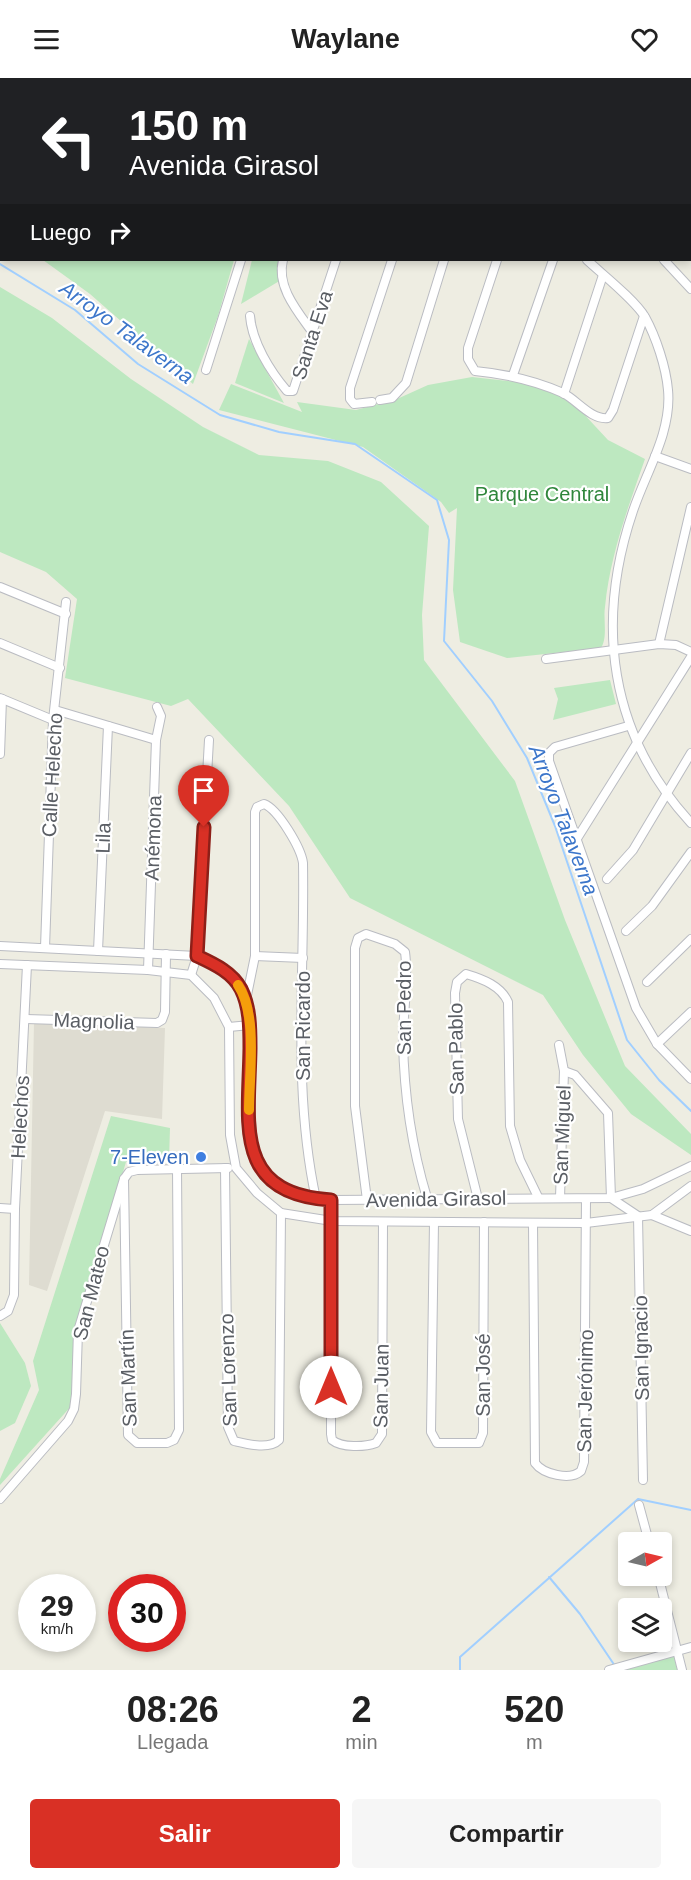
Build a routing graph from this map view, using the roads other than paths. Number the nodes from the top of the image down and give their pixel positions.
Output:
1 (241, 261) edge
2 (284, 261) edge
3 (336, 261) edge
4 (392, 261) edge
5 (444, 261) edge
6 (497, 261) edge
7 (554, 261) edge
8 (588, 261) edge
9 (665, 261) edge
10 (603, 275) junction
11 (691, 289) edge
12 (250, 316) dead end
13 (644, 316) junction
14 (313, 333) junction
15 (206, 370) dead end
16 (513, 375) junction
17 (564, 394) junction
18 (655, 456) junction
19 (691, 469) edge
20 (691, 507) edge
21 (0, 587) edge
22 (66, 602) dead end
23 (66, 614) junction
24 (0, 643) edge
25 (659, 644) junction
26 (613, 651) junction
27 (691, 652) edge
28 (691, 657) edge
29 (546, 659) dead end
30 (60, 668) junction
31 (1, 698) edge
32 (157, 707) dead end
33 (55, 710) junction
34 (53, 720) junction
35 (108, 726) junction
36 (628, 726) junction
37 (156, 740) junction
38 (209, 740) dead end
39 (637, 742) junction
40 (691, 753) edge
41 (0, 754) edge
42 (666, 793) junction
43 (691, 823) edge
44 (576, 840) junction
45 (691, 852) edge
46 (607, 879) dead end
47 (626, 931) dead end
48 (691, 939) edge
49 (0, 946) edge
50 (45, 948) junction
51 (98, 951) junction
52 (149, 953) junction
53 (166, 954) junction
54 (197, 956) junction
55 (255, 956) junction
56 (303, 958) junction
57 (0, 964) edge
58 (27, 966) junction
59 (148, 970) junction
60 (166, 971) junction
61 (191, 975) junction
62 (647, 982) dead end
63 (246, 1001) junction
64 (691, 1012) edge
65 (26, 1019) junction
66 (250, 1025) junction
67 (229, 1027) junction
68 (657, 1044) junction
69 (559, 1045) dead end
70 (564, 1071) junction
71 (691, 1079) edge
72 (691, 1166) edge
73 (177, 1168) junction
74 (225, 1168) junction
75 (236, 1168) junction
76 (124, 1179) junction
77 (691, 1186) edge
78 (538, 1197) junction
79 (427, 1198) junction
80 (560, 1198) junction
81 (611, 1198) junction
82 (316, 1199) junction
83 (478, 1199) junction
84 (586, 1199) junction
85 (331, 1200) junction
86 (367, 1200) junction
87 (0, 1209) edge
88 (15, 1209) junction
89 (281, 1214) junction
90 (652, 1215) junction
91 (638, 1216) junction
92 (332, 1221) junction
93 (383, 1222) junction
94 (434, 1222) junction
95 (484, 1222) junction
96 (533, 1223) junction
97 (586, 1223) junction
98 (691, 1231) edge
99 (0, 1316) edge
100 (643, 1480) dead end
101 (0, 1498) edge
102 (639, 1505) dead end
103 (646, 1532) edge
104 (661, 1586) edge
105 (691, 1647) edge
106 (677, 1650) junction
107 (609, 1670) edge
108 (682, 1670) edge

1 - 15 street
2 - 14 street
3 - 14 street, Santa Eva
4 - 5 street
6 - 16 street
7 - 16 street
8 - 10 street
9 - 11 street
10 - 13 street
10 - 17 street
12 - 14 street, Santa Eva
13 - 17 street
13 - 18 street
16 - 17 street
18 - 19 street
18 - 26 street
20 - 25 street
21 - 23 street
22 - 23 street, Calle Helecho
23 - 30 street, Calle Helecho
24 - 30 street
25 - 26 street
25 - 27 street
26 - 29 street
26 - 36 street
28 - 39 street
30 - 33 street, Calle Helecho
31 - 34 street
31 - 41 street
32 - 37 street, Anémona
33 - 34 street, Calle Helecho
33 - 35 street
34 - 50 street, Calle Helecho
35 - 37 street
35 - 51 street, Lila
36 - 39 street
36 - 44 street
37 - 52 street, Anémona
38 - 54 street
39 - 42 street
39 - 44 street
40 - 42 street
42 - 43 street
42 - 46 street
44 - 68 street
45 - 47 street
48 - 62 street
49 - 50 street, Avenida Girasol
50 - 51 street, Avenida Girasol
51 - 52 street, Avenida Girasol
52 - 53 street, Avenida Girasol
52 - 59 street, Anémona
53 - 54 street, Avenida Girasol
53 - 60 street
54 - 61 street
54 - 63 street, Avenida Girasol
55 - 56 street
55 - 56 street, San Ricardo
55 - 63 street
56 - 82 street, San Ricardo
57 - 58 street
58 - 59 street
58 - 65 street, Helechos
59 - 60 street
60 - 61 street
60 - 65 street, Magnolia
61 - 67 street
63 - 66 street, Avenida Girasol
64 - 68 street
65 - 88 street, Helechos
66 - 67 street
66 - 82 street, Avenida Girasol
67 - 75 street
68 - 71 street
69 - 70 street, San Miguel
70 - 80 street, San Miguel
70 - 81 street, San Miguel
72 - 81 street, Avenida Girasol
73 - 74 street
73 - 76 street
73 - 76 street, San Martín
74 - 75 street
74 - 89 street, San Lorenzo
75 - 89 street
76 - 101 street, San Mateo
77 - 90 street
78 - 80 street, Avenida Girasol
78 - 83 street, Avenida Girasol
78 - 83 street, San Pablo
79 - 83 street, Avenida Girasol
79 - 86 street, Avenida Girasol
79 - 86 street, San Pedro
80 - 84 street, Avenida Girasol
81 - 84 street, Avenida Girasol
81 - 91 street
82 - 85 street, Avenida Girasol
84 - 97 street, San Jerónimo
85 - 86 street, Avenida Girasol
85 - 92 street, San Juan
87 - 88 street
88 - 99 street, Helechos
89 - 92 street, Avenida Girasol
90 - 91 street, Avenida Girasol
90 - 98 street
91 - 97 street, Avenida Girasol
91 - 100 street, San Ignacio
92 - 93 street, Avenida Girasol
92 - 93 street, San Juan
93 - 94 street, Avenida Girasol
94 - 95 street, Avenida Girasol
94 - 95 street, San José
95 - 96 street, Avenida Girasol
96 - 97 street, Avenida Girasol
96 - 97 street, San Jerónimo
102 - 103 street
104 - 106 street
105 - 106 street
106 - 107 street
106 - 108 street

